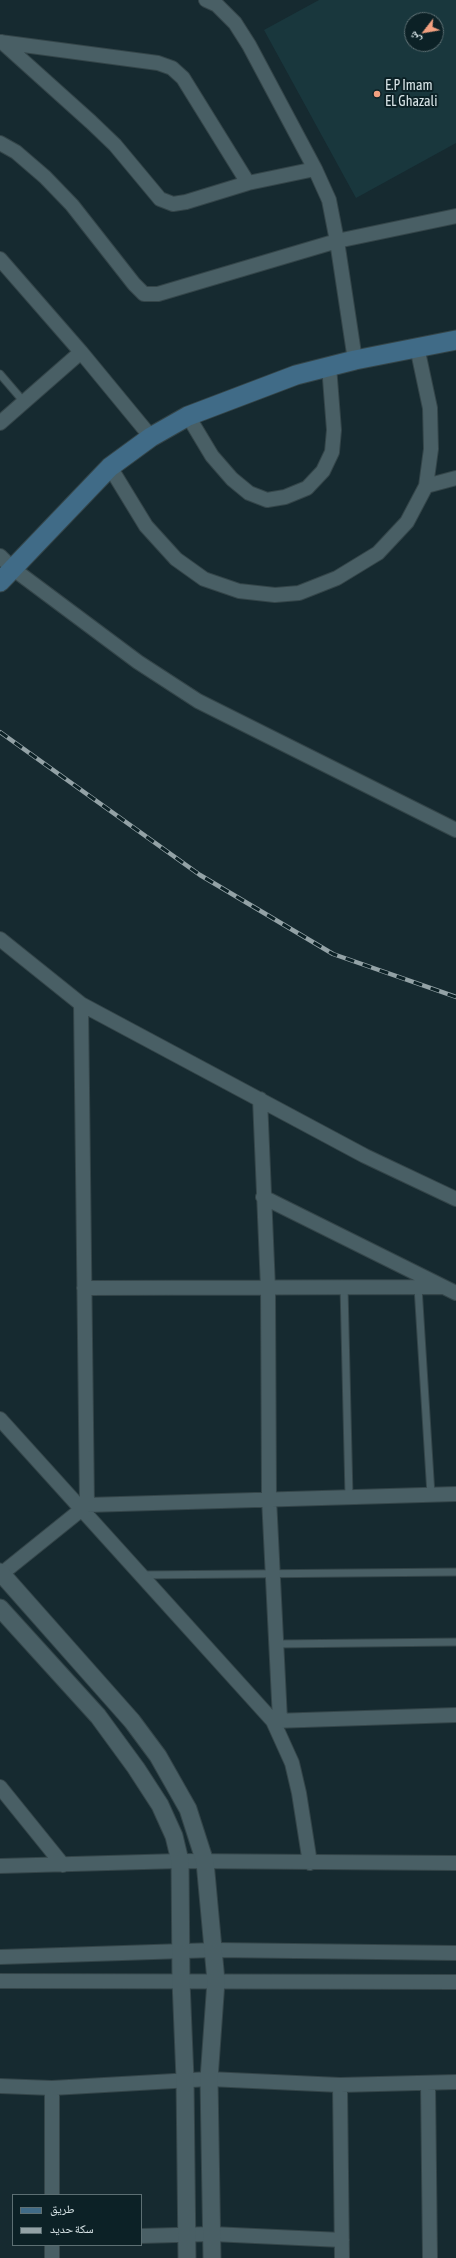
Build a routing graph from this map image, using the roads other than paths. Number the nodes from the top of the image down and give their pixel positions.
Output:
1 (206, 0) edge
2 (1, 42) edge
3 (0, 142) edge
4 (315, 169) junction
5 (248, 183) junction
6 (456, 216) edge
7 (337, 241) junction
8 (0, 259) edge
9 (456, 340) edge
10 (417, 347) junction
11 (81, 352) junction
12 (355, 360) junction
13 (329, 366) junction
14 (0, 374) edge
15 (24, 402) junction
16 (188, 416) junction
17 (0, 422) edge
18 (151, 437) junction
19 (110, 467) junction
20 (456, 478) edge
21 (426, 486) junction
22 (4, 569) edge
23 (456, 830) edge
24 (0, 939) edge
25 (81, 1004) junction
26 (260, 1099) junction
27 (263, 1197) junction
28 (456, 1199) edge
29 (344, 1287) junction
30 (418, 1287) junction
31 (442, 1287) junction
32 (84, 1288) junction
33 (268, 1288) junction
34 (456, 1293) edge
35 (0, 1419) edge
36 (431, 1494) junction
37 (456, 1494) edge
38 (349, 1496) junction
39 (268, 1498) junction
40 (84, 1507) junction
41 (272, 1572) junction
42 (456, 1572) edge
43 (1, 1573) edge
44 (140, 1574) junction
45 (0, 1608) edge
46 (456, 1642) edge
47 (276, 1644) junction
48 (456, 1715) edge
49 (276, 1721) junction
50 (0, 1787) edge
51 (180, 1861) junction
52 (205, 1862) junction
53 (310, 1863) junction
54 (456, 1863) edge
55 (63, 1865) junction
56 (0, 1866) edge
57 (215, 1950) junction
58 (180, 1952) junction
59 (456, 1953) edge
60 (0, 1957) edge
61 (0, 1981) edge
62 (181, 1981) junction
63 (216, 1981) junction
64 (456, 1982) edge
65 (185, 2079) junction
66 (209, 2079) junction
67 (456, 2082) edge
68 (428, 2083) junction
69 (340, 2085) junction
70 (0, 2086) edge
71 (52, 2088) junction
72 (52, 2194) edge
73 (187, 2234) junction
74 (212, 2234) junction
75 (142, 2236) edge
76 (342, 2240) junction
77 (52, 2246) edge
78 (52, 2258) edge
79 (187, 2258) edge
80 (212, 2258) edge
81 (342, 2258) edge
82 (430, 2258) edge

1 - 4 street
2 - 5 street
2 - 5 street
3 - 7 street
4 - 5 street
4 - 7 street
6 - 7 street
7 - 12 street
8 - 11 street
9 - 10 main road
10 - 12 main road
10 - 21 street
11 - 15 street
11 - 18 street
12 - 13 main road
13 - 16 main road
13 - 16 street
14 - 15 lane
15 - 17 street
16 - 18 main road
18 - 19 main road
19 - 21 street
19 - 22 main road
20 - 21 street
22 - 23 street
24 - 25 street
25 - 26 street
25 - 32 street
26 - 27 street
26 - 28 street
27 - 31 street
27 - 33 street
29 - 30 street
29 - 33 street
29 - 38 lane
30 - 31 street
30 - 36 lane
31 - 34 street
32 - 33 street
32 - 40 street
33 - 39 street
35 - 40 street
36 - 37 street
36 - 38 street
38 - 39 street
39 - 40 street
39 - 41 street
40 - 43 street
40 - 44 street
41 - 42 lane
41 - 44 lane
41 - 47 street
43 - 52 street
44 - 49 street
45 - 51 street
46 - 47 lane
47 - 49 street
48 - 49 street
49 - 53 street
50 - 55 street
51 - 52 street
51 - 55 street
51 - 58 street
52 - 53 street
52 - 57 street
53 - 54 street
55 - 56 street
57 - 58 street
57 - 59 street
57 - 63 street
58 - 60 street
58 - 62 street
61 - 62 street
62 - 63 street
62 - 65 street
63 - 64 street
63 - 66 street
65 - 66 street
65 - 71 street
65 - 73 street
66 - 69 street
66 - 74 street
67 - 68 street
68 - 69 street
68 - 82 street
69 - 76 street
70 - 71 street
71 - 72 street
73 - 74 street
73 - 75 street
73 - 79 street
74 - 76 street
74 - 80 street
76 - 81 street
77 - 78 street

